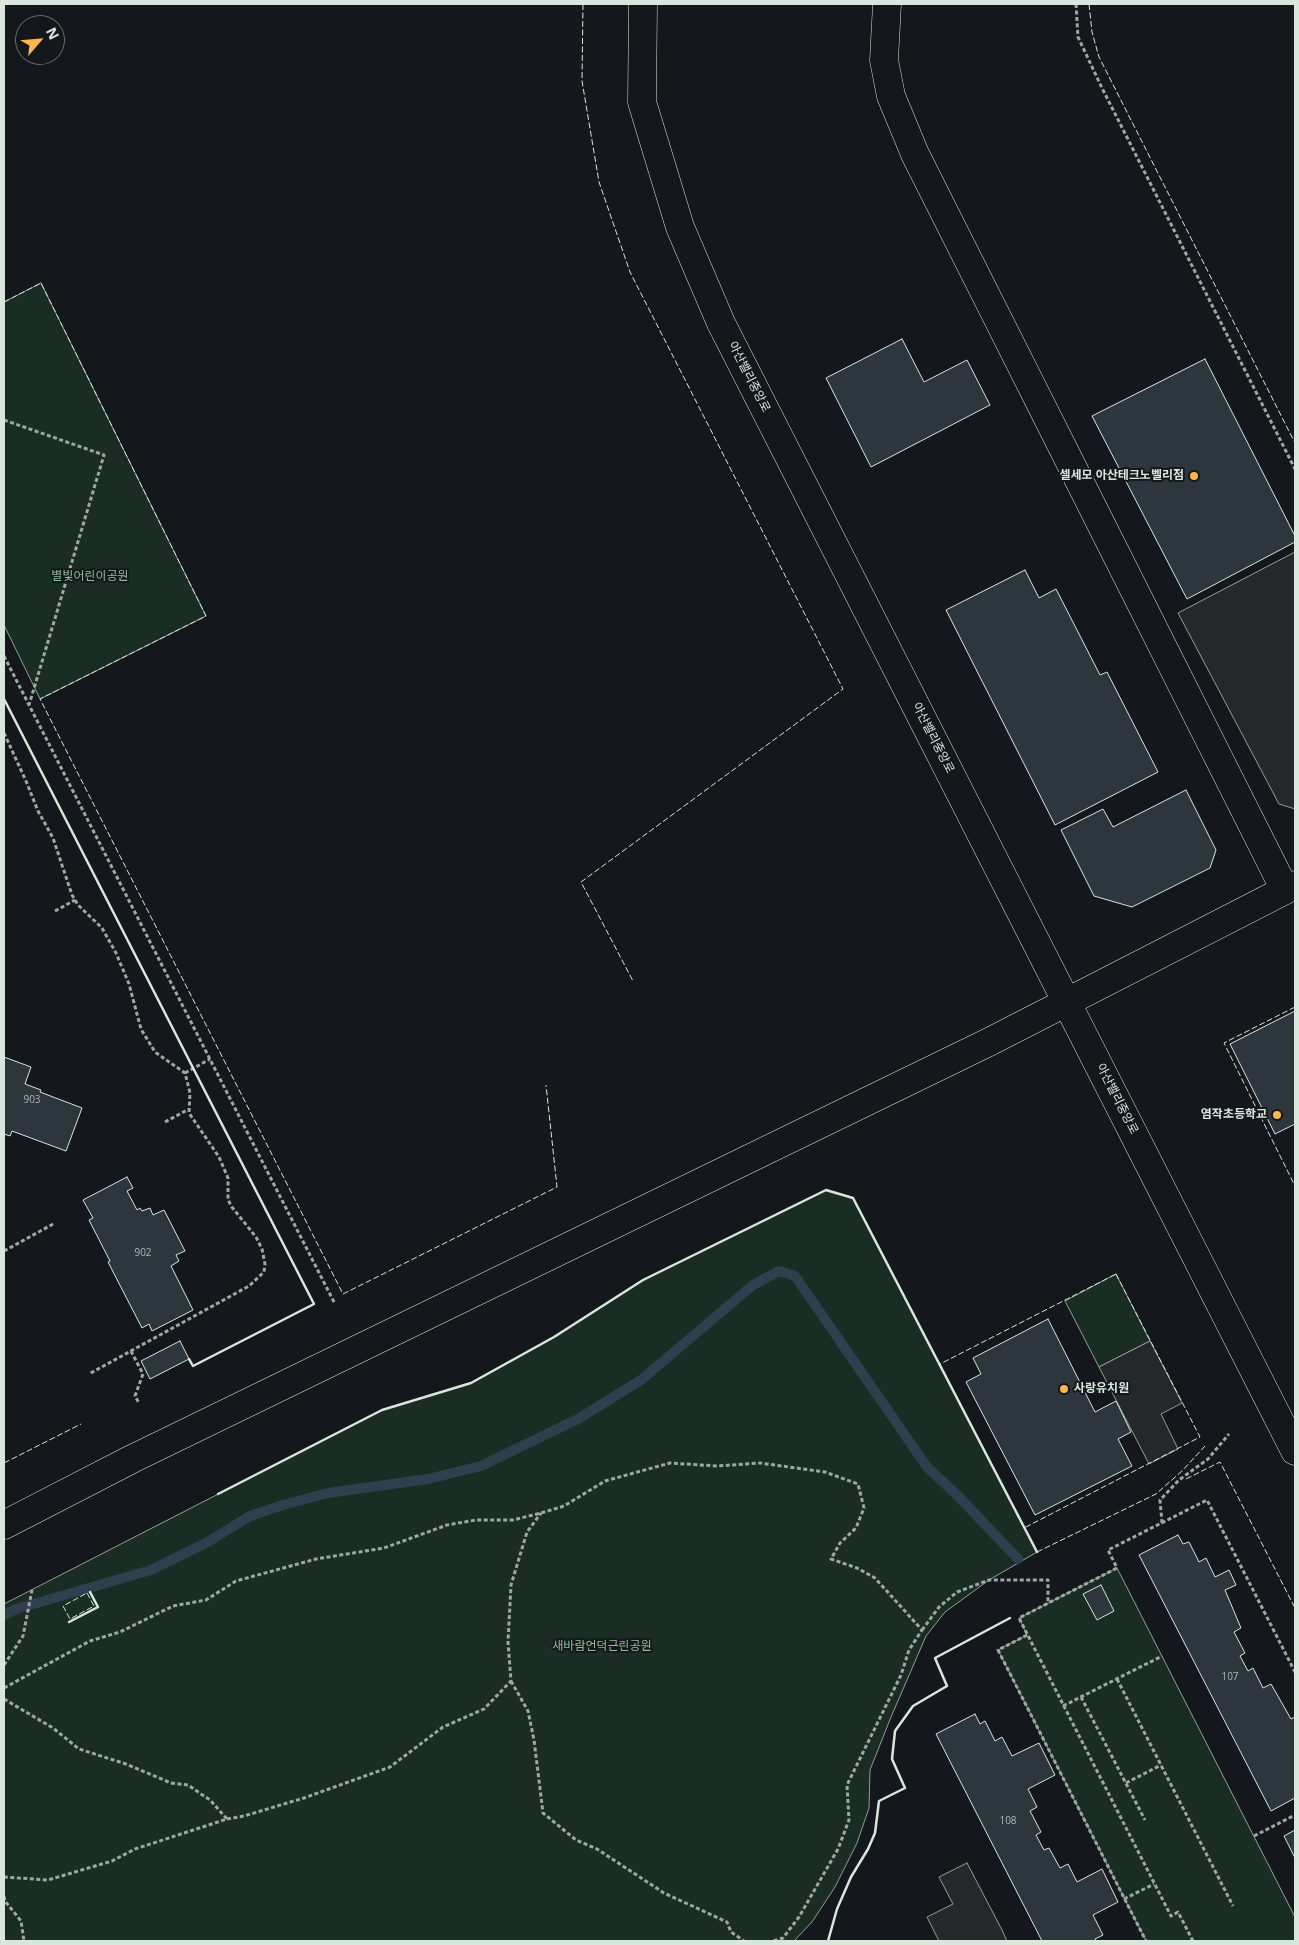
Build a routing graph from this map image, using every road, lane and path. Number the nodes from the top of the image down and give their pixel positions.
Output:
1 (643, 4) edge
2 (887, 4) edge
3 (1076, 4) edge
4 (4, 420) edge
5 (1295, 469) edge
6 (4, 656) edge
7 (29, 705) junction
8 (4, 733) edge
9 (1290, 888) edge
10 (75, 900) junction
11 (55, 911) dead end
12 (1068, 1003) junction
13 (210, 1059) junction
14 (185, 1072) junction
15 (190, 1109) junction
16 (164, 1122) dead end
17 (55, 1223) dead end
18 (4, 1251) edge
19 (335, 1304) dead end
20 (131, 1350) junction
21 (89, 1374) dead end
22 (139, 1403) dead end
23 (1229, 1434) dead end
24 (1295, 1451) edge
25 (541, 1513) junction
26 (1162, 1523) junction
27 (4, 1525) edge
28 (32, 1590) dead end
29 (1048, 1603) junction
30 (922, 1630) junction
31 (1027, 1635) junction
32 (1162, 1656) dead end
33 (4, 1665) edge
34 (1295, 1672) edge
35 (1117, 1679) junction
36 (511, 1681) junction
37 (4, 1688) edge
38 (1081, 1697) junction
39 (4, 1699) edge
40 (1063, 1706) junction
41 (1161, 1766) junction
42 (1126, 1783) junction
43 (1295, 1815) edge
44 (227, 1819) junction
45 (1144, 1820) dead end
46 (1254, 1836) dead end
47 (4, 1877) edge
48 (1154, 1884) junction
49 (4, 1896) edge
50 (1124, 1899) junction
51 (1233, 1906) dead end
52 (24, 1941) edge
53 (744, 1941) edge
54 (773, 1941) edge
55 (1146, 1941) edge
56 (1193, 1941) edge

1 - 12 street, 아산밸리중앙로
2 - 9 street
3 - 5 path
4 - 7 path
6 - 7 path
7 - 13 path
8 - 10 path
9 - 12 street
10 - 11 path
10 - 14 path
12 - 24 street, 아산밸리중앙로
12 - 27 street
13 - 14 path
13 - 19 path
14 - 15 path
15 - 16 path
15 - 20 path
17 - 18 path
20 - 21 path
20 - 22 path
23 - 26 path
25 - 30 path
25 - 36 path
25 - 37 path
26 - 29 path
26 - 34 path
28 - 33 path
29 - 30 path
29 - 31 path
30 - 54 path
31 - 40 path
31 - 50 path
32 - 35 path
35 - 38 path
35 - 41 path
36 - 44 path
36 - 53 path
38 - 40 path
38 - 42 path
39 - 44 path
40 - 48 path
41 - 42 path
41 - 51 path
42 - 45 path
43 - 46 path
44 - 47 path
48 - 50 path
48 - 56 path
49 - 52 path
50 - 55 path

